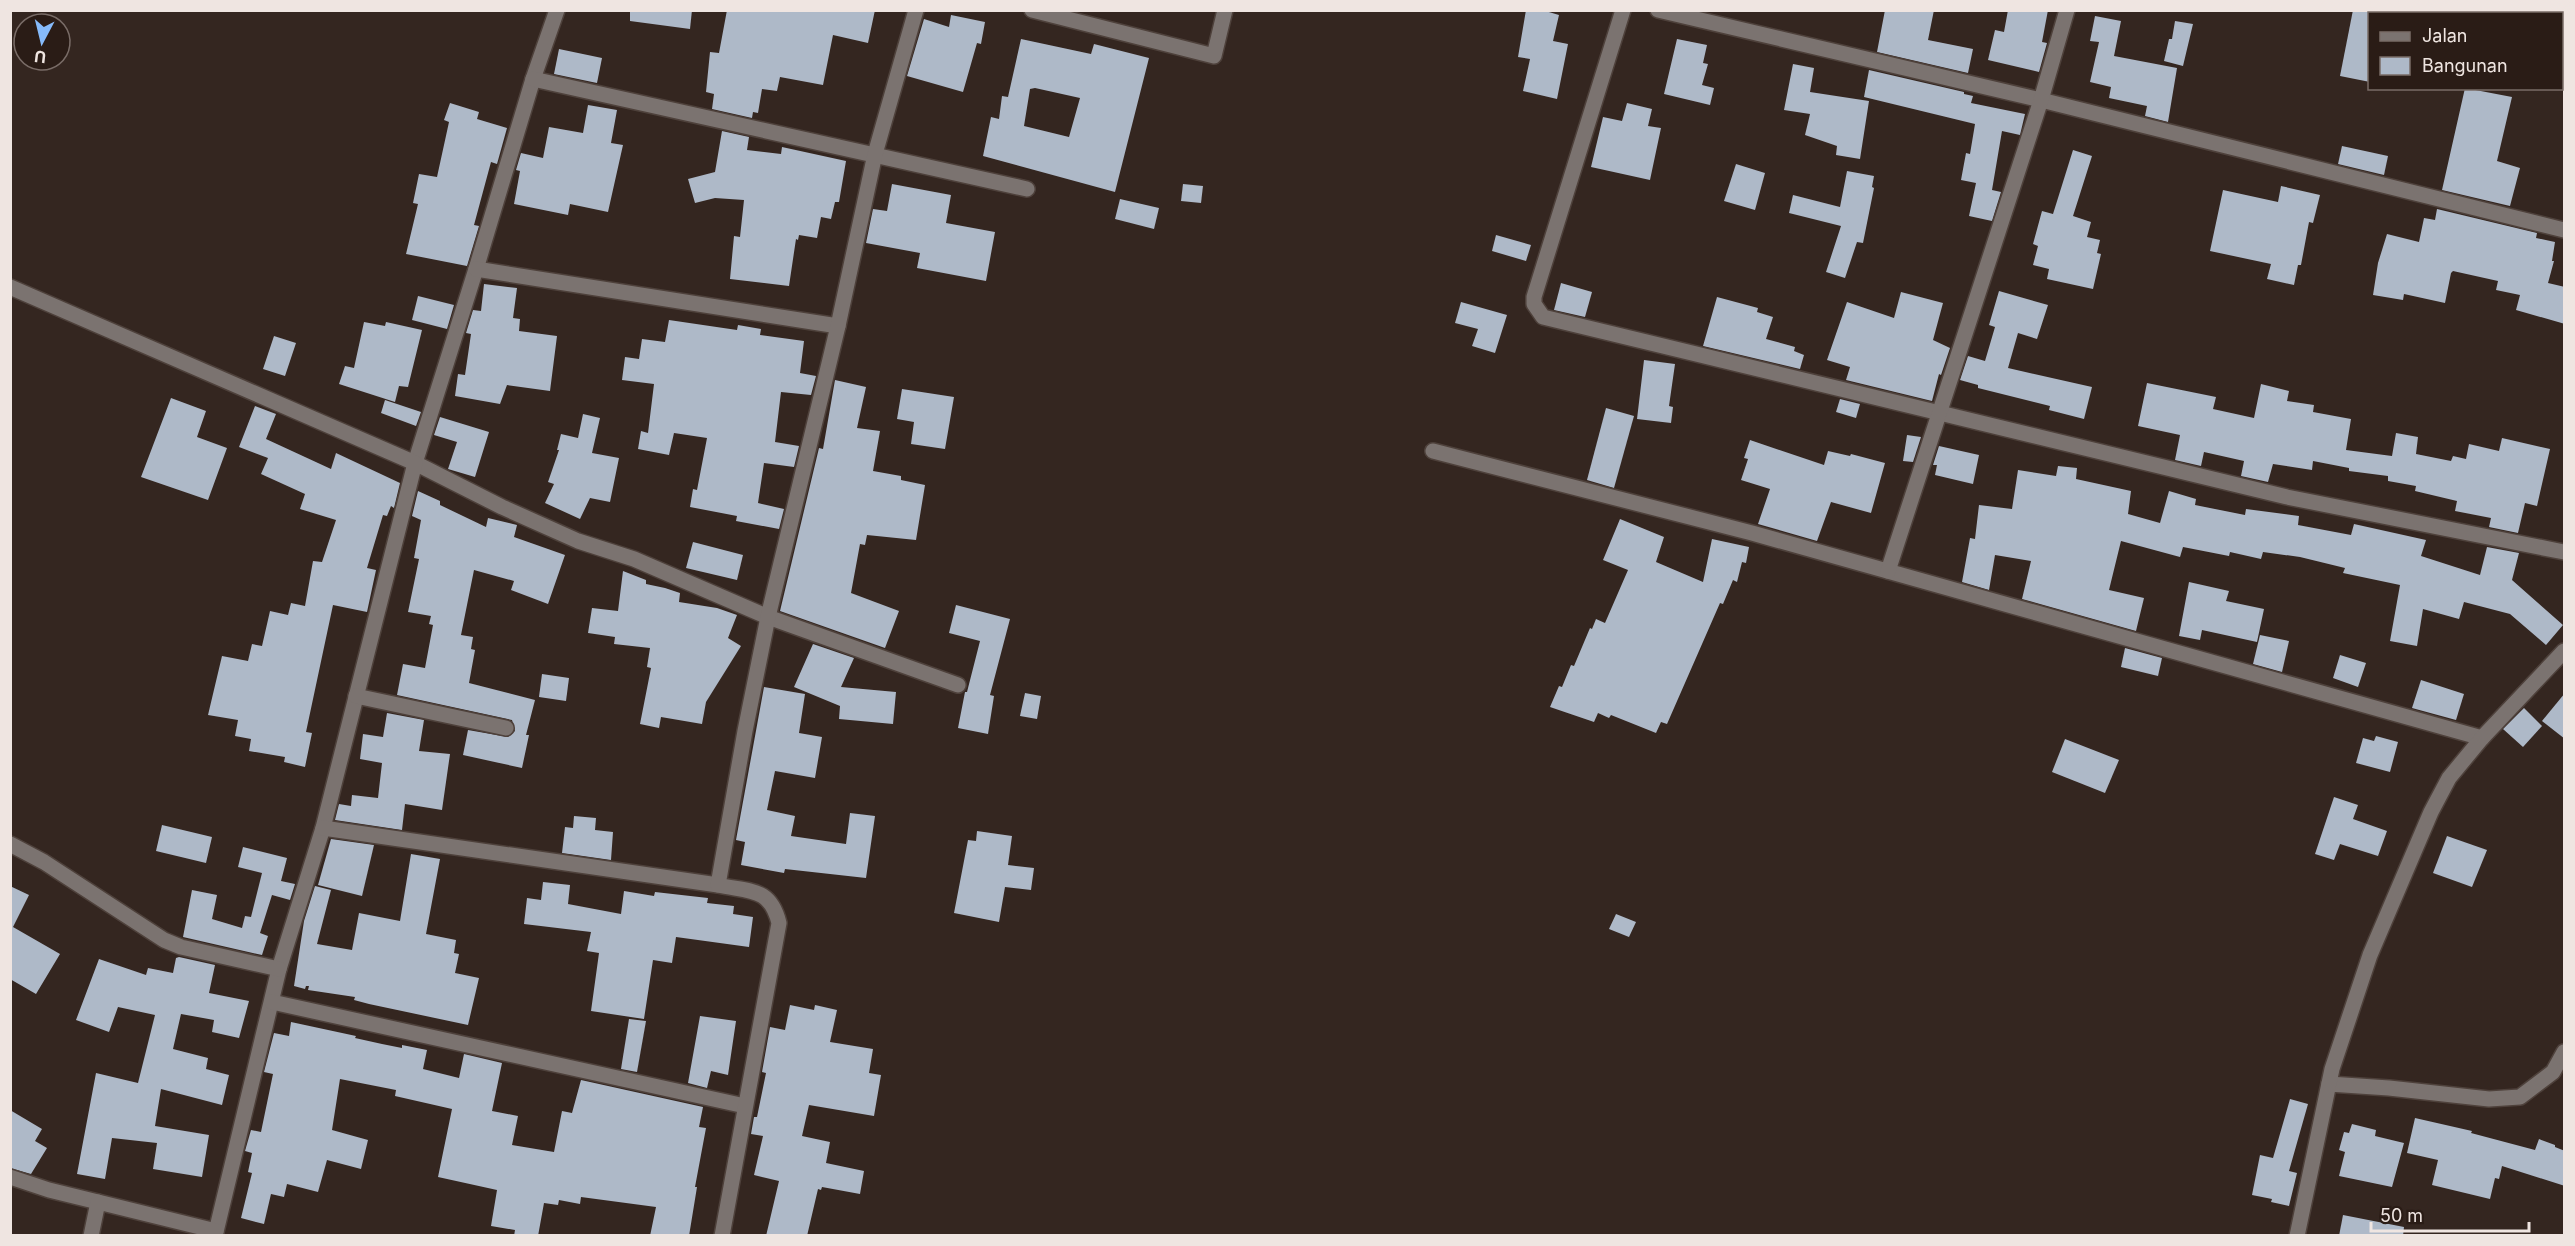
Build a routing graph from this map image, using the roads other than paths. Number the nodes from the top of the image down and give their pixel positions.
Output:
1 (557, 10) edge
2 (916, 10) edge
3 (1032, 10) edge
4 (1225, 10) edge
5 (1623, 10) edge
6 (1658, 10) edge
7 (2067, 10) edge
8 (533, 79) junction
9 (2041, 100) junction
10 (875, 154) junction
11 (1027, 189) dead end
12 (2565, 230) edge
13 (476, 269) junction
14 (10, 287) edge
15 (838, 326) junction
16 (1939, 413) junction
17 (1433, 451) dead end
18 (415, 463) junction
19 (2565, 552) edge
20 (1888, 571) junction
21 (768, 617) junction
22 (2565, 651) edge
23 (958, 685) dead end
24 (356, 696) junction
25 (506, 728) dead end
26 (2482, 738) junction
27 (323, 828) junction
28 (10, 844) edge
29 (718, 885) junction
30 (279, 969) junction
31 (272, 1002) junction
32 (2565, 1052) edge
33 (2328, 1084) junction
34 (745, 1106) junction
35 (10, 1178) edge
36 (98, 1202) junction
37 (215, 1233) edge
38 (91, 1236) edge
39 (722, 1236) edge
40 (2297, 1236) edge

1 - 8 street
2 - 10 street
3 - 4 street
5 - 16 street
6 - 9 street
7 - 9 street
8 - 10 street
8 - 13 street
9 - 12 street
9 - 16 street
10 - 11 street
10 - 15 street
13 - 15 street
13 - 18 street
14 - 18 street
15 - 21 street
16 - 19 street
16 - 20 street
17 - 20 street
18 - 21 street
18 - 24 street
20 - 26 street
21 - 23 street
21 - 29 street
22 - 26 street
24 - 25 street
24 - 27 street
26 - 33 street
27 - 29 street
27 - 30 street
28 - 30 street
29 - 34 street
30 - 31 street
31 - 34 street
31 - 37 street
32 - 33 street
33 - 40 street
34 - 39 street
35 - 36 street
36 - 37 street
36 - 38 street

